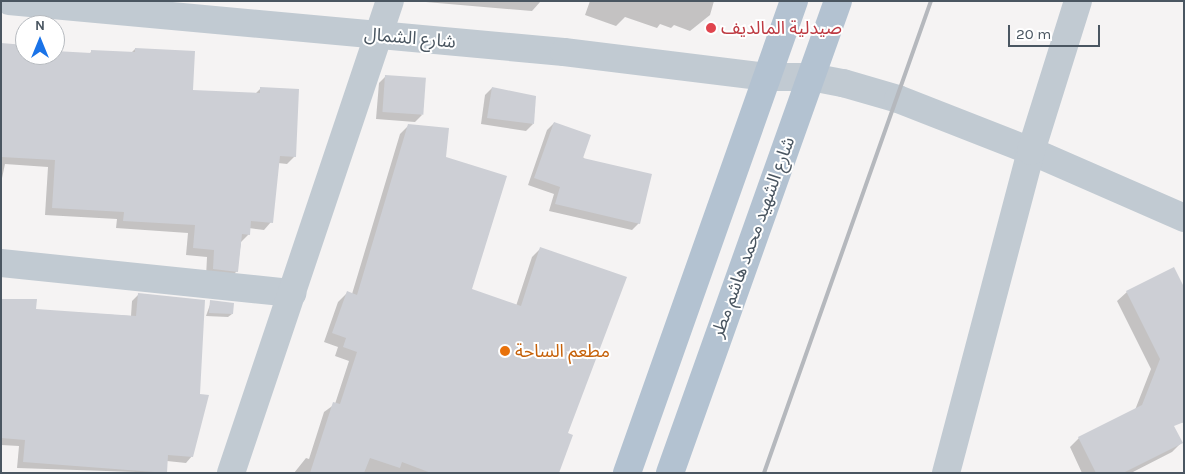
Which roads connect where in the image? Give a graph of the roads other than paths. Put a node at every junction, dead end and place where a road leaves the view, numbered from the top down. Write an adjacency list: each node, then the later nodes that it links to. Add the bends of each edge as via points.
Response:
1 (9, 1): 6 (street, شارع الشمال)
2 (390, 1): 6 (street)
3 (794, 1): 7 (main road)
4 (838, 1): 8 (main road, شارع الشهيد محمد هاشم مطر)
5 (1078, 1): 9 (street)
6 (376, 35): 7 (street, شارع الشمال, via 564,52); 12 (street)
7 (768, 77): 8 (street, شارع الشمال); 14 (main road)
8 (811, 77): 9 (street, شارع الشمال, via 898,99); 15 (main road, شارع الشهيد محمد هاشم مطر)
9 (1031, 151): 10 (street, شارع الشمال); 16 (street)
10 (1184, 218)
11 (1, 263): 12 (street)
12 (292, 293): 13 (street)
13 (231, 473)
14 (626, 473)
15 (670, 473)
16 (946, 473)

